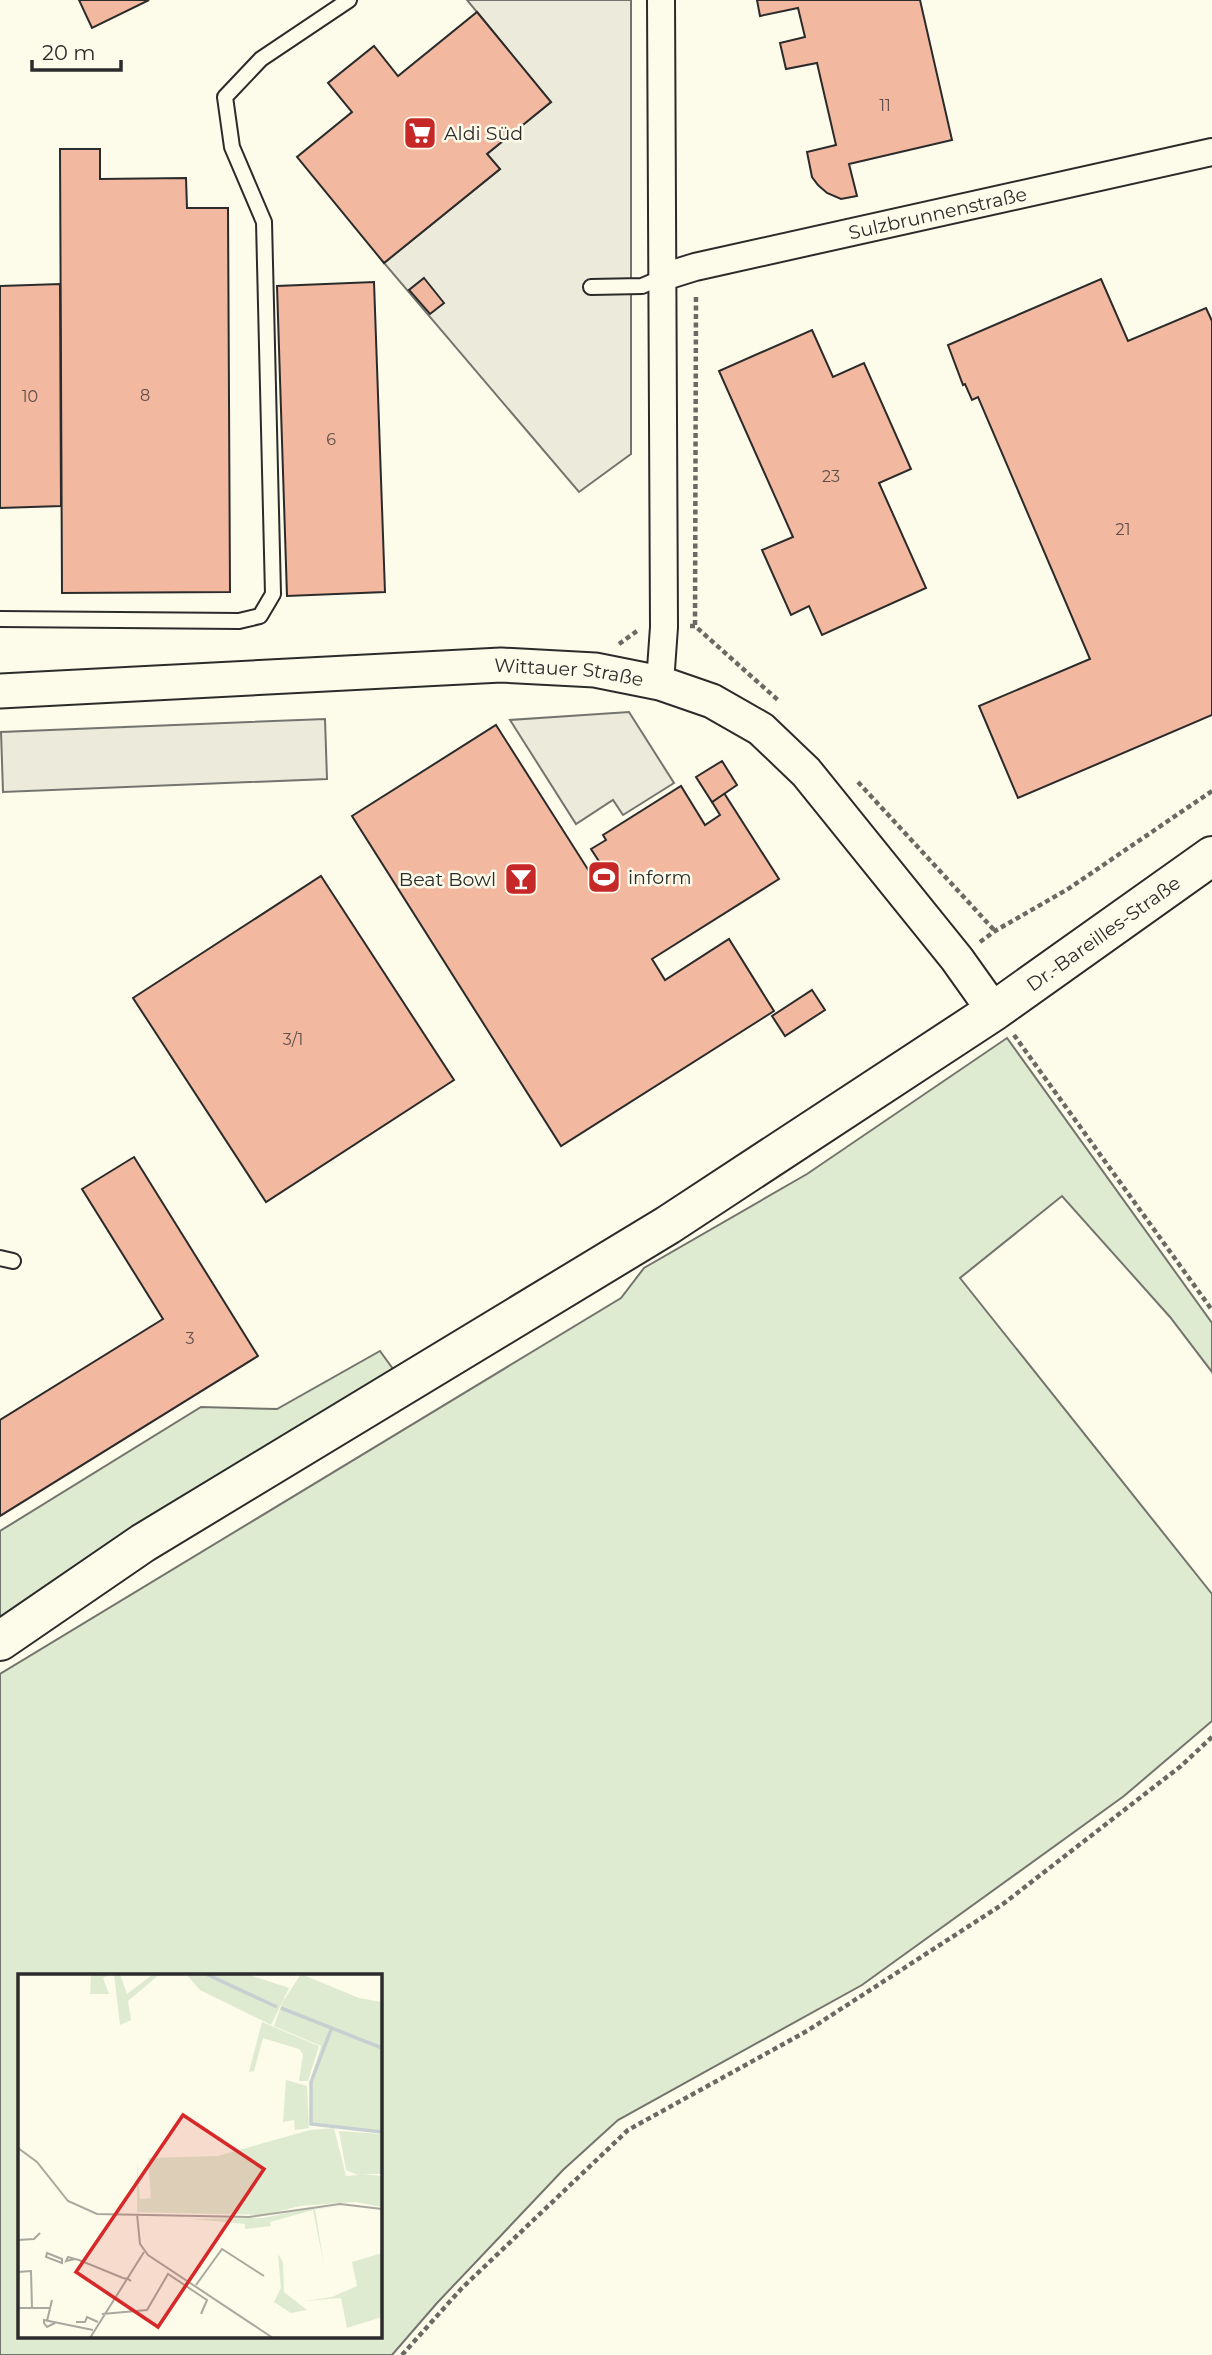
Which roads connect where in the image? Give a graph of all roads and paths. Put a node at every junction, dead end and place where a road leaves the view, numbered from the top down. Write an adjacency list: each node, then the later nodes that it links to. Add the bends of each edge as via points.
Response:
1 (349, 0): 7 (lane, via 261,58 225,97 232,147 264,222 273,594 260,616 239,621)
2 (661, 0): 5 (street)
3 (1212, 152): 4 (street, Sulzbrunnenstraße)
4 (695, 267): 5 (street, Sulzbrunnenstraße); 8 (path)
5 (663, 277): 6 (lane, via 642,286); 9 (street, via 664,627)
6 (591, 287)
7 (0, 619)
8 (695, 626)
9 (660, 683): 10 (street, Wittauer Straße, via 595,670 501,665); 13 (street, Wittauer Straße, via 712,701 761,729 806,772)
10 (0, 691)
11 (1212, 791): 13 (path)
12 (1212, 856): 14 (main road, Dr.-Bareilles-Straße)
13 (957, 959): 14 (street, Wittauer Straße)
14 (994, 1011): 15 (path); 16 (main road, Dr.-Bareilles-Straße, via 656,1232 144,1543)
15 (1212, 1310)
16 (0, 1641)
17 (1212, 1737): 18 (path, via 1003,1904 807,2031 628,2130 461,2288)
18 (402, 2355)

